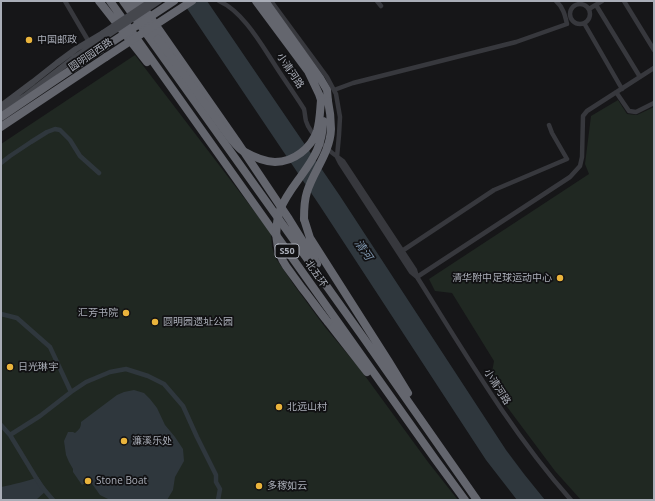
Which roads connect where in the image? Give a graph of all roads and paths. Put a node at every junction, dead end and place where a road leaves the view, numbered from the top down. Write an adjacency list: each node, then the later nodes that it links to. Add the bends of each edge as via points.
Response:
1 (65, 1): 26 (street)
2 (99, 1): 40 (highway)
3 (110, 1): 40 (highway, 北五环 / S50)
4 (123, 1): 44 (highway, 北五环 / S50)
5 (131, 1): 33 (highway, bridge, via 230,138 242,150 259,159 275,162 289,159 310,145 320,122)
6 (139, 1): 44 (highway, via 289,219)
7 (151, 1): 25 (street, 圆明园西路, bridge)
8 (159, 1): 25 (street, 圆明园西路, bridge)
9 (174, 1): 37 (highway, 圆明园西路, bridge)
10 (192, 1): 39 (highway, 圆明园西路, bridge)
11 (219, 1): 41 (street, 小清河路, via 233,10 252,31 304,108 306,122 312,135)
12 (256, 1): 33 (highway, via 308,71)
13 (265, 1): 45 (highway, bridge, via 327,90 331,129 324,157 307,192 304,205 304,219 310,238)
14 (271, 1): 31 (street)
15 (377, 1): 20 (street)
16 (602, 1): 19 (street)
17 (624, 1): 27 (street)
18 (558, 2): 24 (street)
19 (596, 5): 21 (street); 29 (street)
20 (381, 6)
21 (589, 9): 22 (street, via 582,4 576,5 571,10); 23 (street, via 589,18)
22 (573, 20): 23 (street); 24 (street)
23 (584, 23): 30 (street)
24 (567, 24): 31 (street, via 516,42)
25 (104, 35): 26 (street, 圆明园西路)
26 (90, 44): 35 (street, 圆明园西路, via 56,63); 36 (street, 圆明园西路)
27 (654, 50)
28 (654, 68): 29 (street)
29 (640, 77): 30 (street)
30 (622, 89): 32 (street)
31 (334, 90): 41 (street, via 340,117)
32 (616, 92): 34 (street, via 629,111 636,112); 43 (street, via 583,116 582,157 580,166 570,177)
33 (321, 100): 46 (highway, bridge, via 324,122 322,138 318,151 280,210 277,224 278,248 285,264 328,322)
34 (654, 103)
35 (1, 106)
36 (1, 112)
37 (1, 117)
38 (549, 125): 42 (street, via 567,159 494,190)
39 (1, 127)
40 (217, 152): 46 (highway, 北五环 / S50)
41 (337, 157): 42 (street, 小清河路, via 343,161); 43 (street, 小清河路, via 411,272)
42 (402, 251): 43 (street, 小清河路)
43 (417, 277): 49 (street, 小清河路, via 527,447)
44 (363, 337): 45 (highway, 北五环 / S50)
45 (444, 452): 48 (highway, 北五环 / S50)
46 (435, 459): 47 (highway, 北五环 / S50)
47 (465, 500)
48 (477, 500)
49 (571, 500)

